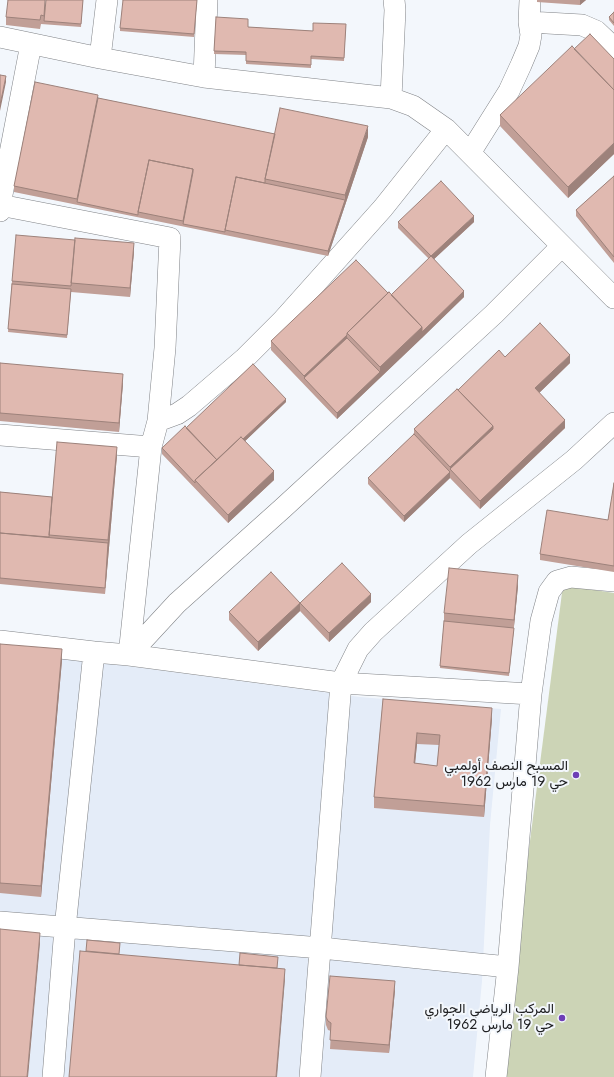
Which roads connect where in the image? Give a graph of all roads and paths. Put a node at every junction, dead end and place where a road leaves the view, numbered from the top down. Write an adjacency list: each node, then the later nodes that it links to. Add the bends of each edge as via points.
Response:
1 (107, 0): 9 (street)
2 (207, 0): 10 (street)
3 (394, 0): 11 (street)
4 (530, 0): 5 (street)
5 (529, 22): 8 (street, via 582,25 596,32); 13 (street, via 529,46 521,65 509,91)
6 (0, 37): 7 (street)
7 (31, 44): 9 (street); 14 (street)
8 (614, 48)
9 (100, 58): 10 (street)
10 (204, 77): 11 (street)
11 (391, 98): 12 (street, via 413,106)
12 (446, 129): 13 (street); 18 (street, via 383,208 282,322 189,406)
13 (470, 153): 16 (street)
14 (0, 205): 15 (street); 18 (street, via 170,238 165,348)
15 (0, 211)
16 (562, 246): 17 (street); 25 (street, via 488,319 177,604)
17 (614, 298)
18 (158, 421): 21 (street)
19 (614, 423): 26 (street, via 574,460 469,544 373,632 358,649)
20 (0, 435): 21 (street)
21 (151, 447): 25 (street)
22 (614, 581): 27 (street, via 571,577 553,586 546,600 541,621)
23 (0, 640): 24 (street)
24 (94, 652): 25 (street); 29 (street)
25 (129, 655): 26 (street)
26 (341, 683): 27 (street); 30 (street)
27 (531, 694): 31 (street)
28 (0, 922): 29 (street)
29 (65, 928): 30 (street); 32 (street)
30 (320, 948): 31 (street); 33 (street)
31 (508, 966): 34 (street)
32 (53, 1077)
33 (310, 1077)
34 (496, 1077)

